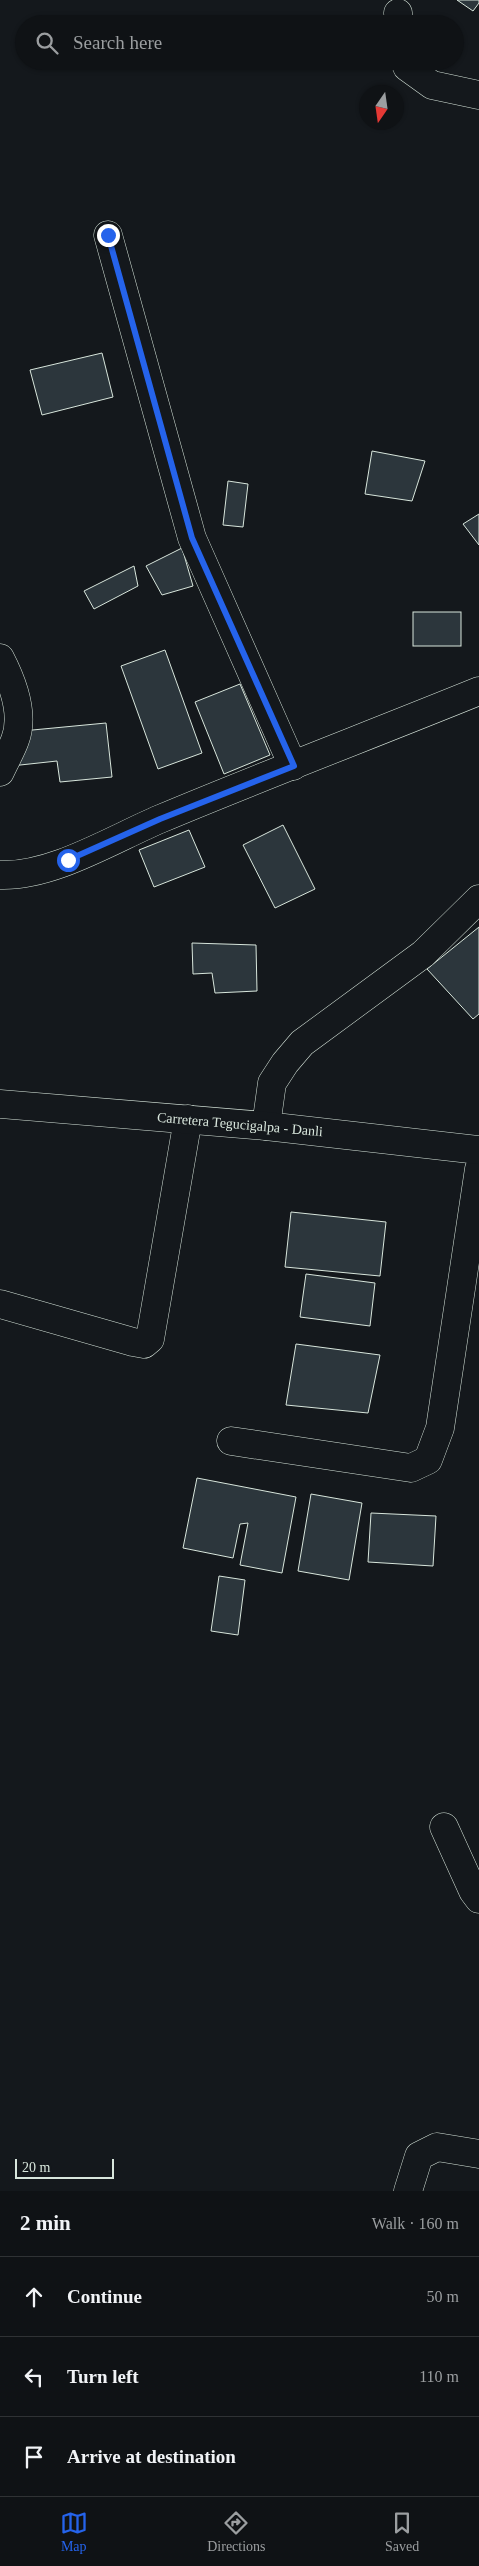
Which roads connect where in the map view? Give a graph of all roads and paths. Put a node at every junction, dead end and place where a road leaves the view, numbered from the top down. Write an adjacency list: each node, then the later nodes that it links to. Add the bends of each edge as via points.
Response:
1 (410, 70): 2 (main road, via 432,85)
2 (479, 95)
3 (108, 235): 6 (main road, via 192,538)
4 (0, 658): 7 (main road, via 18,707 18,724 16,740)
5 (479, 692): 6 (main road)
6 (294, 766): 8 (main road, via 160,819 68,860 38,870)
7 (0, 772)
8 (0, 875)
9 (479, 898): 12 (main road, via 423,954 302,1042 272,1084)
10 (0, 1104): 11 (main road, Carretera Tegucigalpa - Danli)
11 (188, 1119): 12 (main road, Carretera Tegucigalpa - Danli); 15 (main road, via 150,1339 144,1344 134,1342)
12 (266, 1126): 13 (main road, Carretera Tegucigalpa - Danli)
13 (479, 1150)
14 (479, 1169): 16 (main road, via 440,1428 428,1460 411,1468)
15 (0, 1304)
16 (231, 1441)
17 (444, 1827): 18 (main road)
18 (479, 1899)
19 (479, 2154): 20 (main road, via 437,2148 420,2156)
20 (408, 2191)

